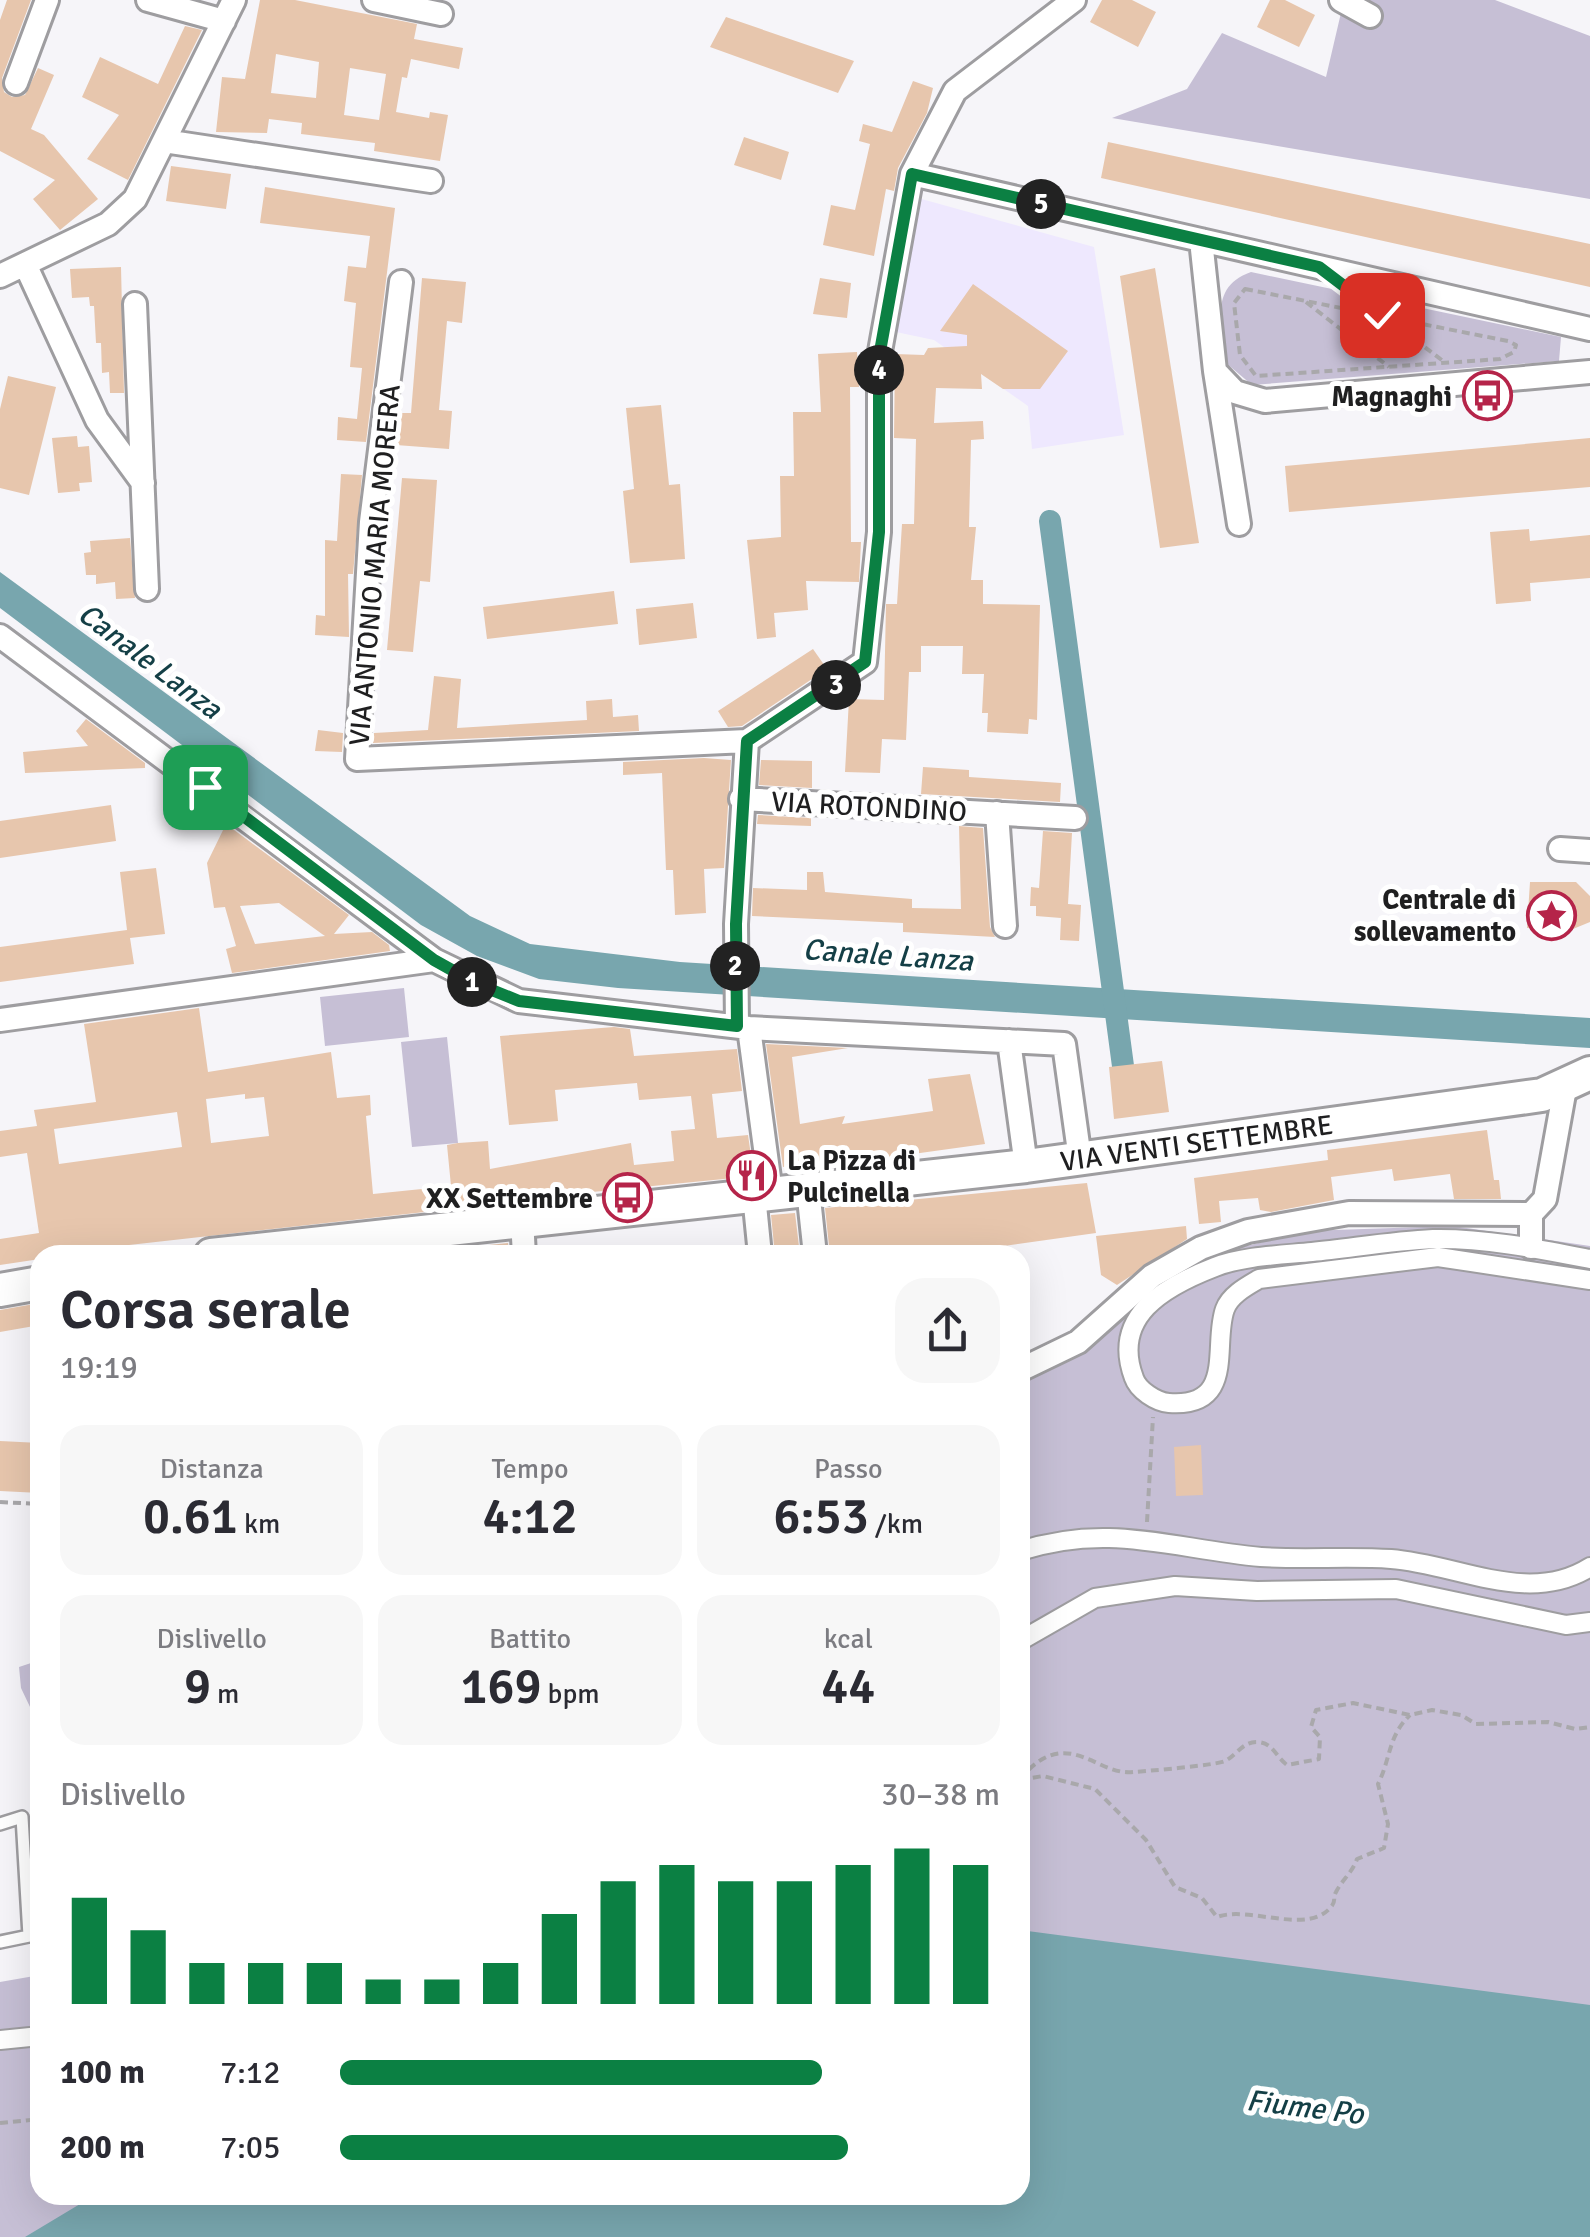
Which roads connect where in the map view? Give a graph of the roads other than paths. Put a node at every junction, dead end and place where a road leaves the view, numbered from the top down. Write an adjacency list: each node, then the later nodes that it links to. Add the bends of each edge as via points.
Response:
1 (47, 0): 9 (street)
2 (148, 0): 6 (street)
3 (374, 0): 7 (street)
4 (1074, 0): 11 (street, via 955,91)
5 (1341, 0): 8 (street)
6 (229, 10): 10 (street)
7 (441, 14)
8 (1370, 16)
9 (16, 83)
10 (164, 141): 12 (street); 14 (street, via 136,199 108,224)
11 (912, 174): 13 (street); 25 (street, via 879,357 879,532 865,662)
12 (430, 180)
13 (1202, 240): 18 (street); 19 (street)
14 (25, 264): 15 (street); 21 (street, via 96,420)
15 (0, 276)
16 (400, 282): 25 (street, VIA ANTONIO MARIA MORERA, via 372,522 357,759)
17 (135, 304): 21 (street)
18 (1590, 329)
19 (1215, 371): 20 (street, via 1235,392 1265,401); 22 (street)
20 (1590, 372)
21 (142, 483): 23 (street)
22 (1239, 524)
23 (147, 590)
24 (0, 636): 32 (street)
25 (747, 741): 26 (street, VIA ROTONDINO)
26 (742, 799): 27 (street, VIA ROTONDINO); 34 (street, VIA ROTONDINO)
27 (997, 813): 28 (street, VIA ROTONDINO); 31 (street, VIA ROTONDINO)
28 (1075, 818)
29 (1560, 850): 30 (street)
30 (1590, 850)
31 (1005, 926)
32 (434, 960): 33 (street); 34 (street, via 519,1001)
33 (0, 1020)
34 (740, 1020): 35 (street); 40 (street, VIA ROTONDINO)
35 (1008, 1041): 37 (street, via 1064,1044); 38 (street)
36 (1582, 1080): 37 (main road, VIA VENTI SETTEMBRE, via 1451,1110); 41 (street, via 1545,1199)
37 (1080, 1159): 38 (main road, VIA VENTI SETTEMBRE)
38 (1026, 1166): 39 (main road, VIA VENTI SETTEMBRE)
39 (808, 1189): 40 (main road, VIA VENTI SETTEMBRE); 46 (street)
40 (762, 1194): 42 (main road, VIA VENTI SETTEMBRE); 45 (street, VIA ROTONDINO)
41 (1531, 1214): 47 (street); 52 (street, via 1349,1213 1248,1232 1200,1248 1152,1276 1078,1342)
42 (522, 1220): 43 (main road, VIA VENTI SETTEMBRE); 44 (street)
43 (300, 1245)
44 (523, 1245)
45 (760, 1245)
46 (814, 1245)
47 (1531, 1247): 48 (street); 49 (street, via 1434,1239 1217,1266 1159,1295 1132,1324 1125,1354 1137,1387 1164,1403 1193,1402 1212,1387 1223,1354 1225,1308 1259,1279 1438,1257)
48 (1590, 1259)
49 (1590, 1280)
50 (30, 1285): 51 (main road)
51 (0, 1290)
52 (1030, 1365)
53 (1030, 1548): 54 (street, via 1077,1536 1146,1538 1260,1556 1391,1559 1539,1586)
54 (1590, 1567)
55 (1590, 1622): 56 (street, via 1566,1625 1396,1589 1175,1586 1095,1598)
56 (1030, 1635)
57 (0, 1824): 58 (lane, via 22,1816 29,1936)
58 (0, 1942)
59 (30, 2037): 60 (street)
60 (0, 2040)

